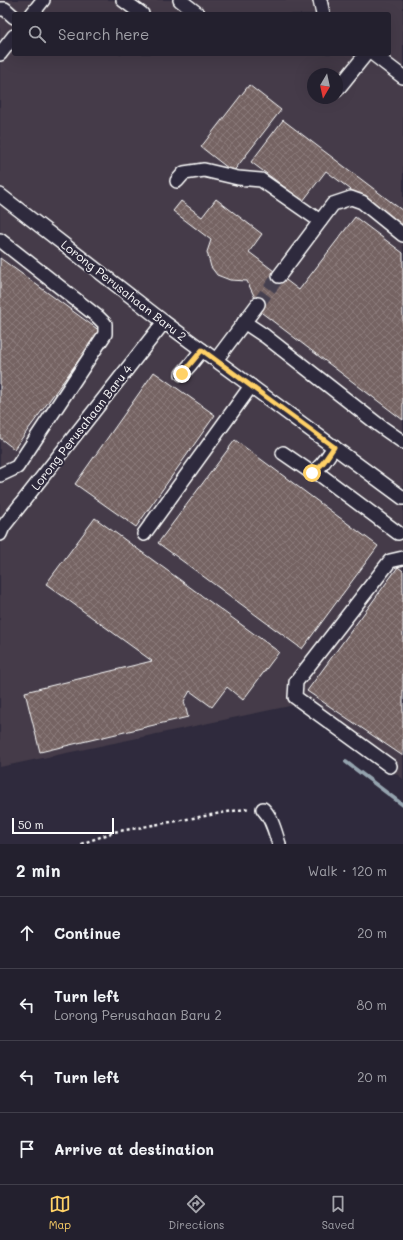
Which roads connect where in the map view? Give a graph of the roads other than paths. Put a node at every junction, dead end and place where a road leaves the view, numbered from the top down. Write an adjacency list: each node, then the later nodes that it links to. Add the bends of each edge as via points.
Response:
1 (43, 0): 6 (street)
2 (123, 0): 7 (street)
3 (180, 0): 8 (street)
4 (320, 0): 9 (street)
5 (0, 9): 10 (street, via 5,9)
6 (34, 12)
7 (139, 12)
8 (195, 12)
9 (323, 12)
10 (12, 15)
11 (12, 39): 12 (street)
12 (0, 54)
13 (364, 56): 16 (street)
14 (376, 56): 15 (street)
15 (403, 77)
16 (343, 83)
17 (177, 181): 19 (street, via 184,173 204,170 238,178 261,180)
18 (0, 195): 24 (street, Lorong Perusahaan Baru 2)
19 (320, 221): 20 (street, via 333,204 351,198 362,202); 22 (street)
20 (403, 235)
21 (0, 240): 34 (street, via 98,317 105,324 105,334 17,467)
22 (279, 276)
23 (258, 304): 25 (street)
24 (164, 322): 26 (street, Lorong Perusahaan Baru 2); 36 (street, Lorong Perusahaan Baru 4)
25 (244, 322): 27 (street); 30 (street)
26 (202, 350): 27 (street, Lorong Perusahaan Baru 2); 28 (street)
27 (216, 360): 29 (street, Lorong Perusahaan Baru 2)
28 (182, 374)
29 (252, 386): 31 (street, Lorong Perusahaan Baru 2); 38 (street)
30 (403, 442)
31 (334, 447): 33 (street); 35 (street, Lorong Perusahaan Baru 2)
32 (283, 453): 33 (street, via 312,473)
33 (315, 471): 37 (street)
34 (0, 475)
35 (403, 498)
36 (1, 528)
37 (398, 533)
38 (144, 534)
39 (403, 558): 40 (street, via 390,561 296,682 295,697)
40 (390, 766)
41 (263, 809): 42 (street)
42 (279, 844)

